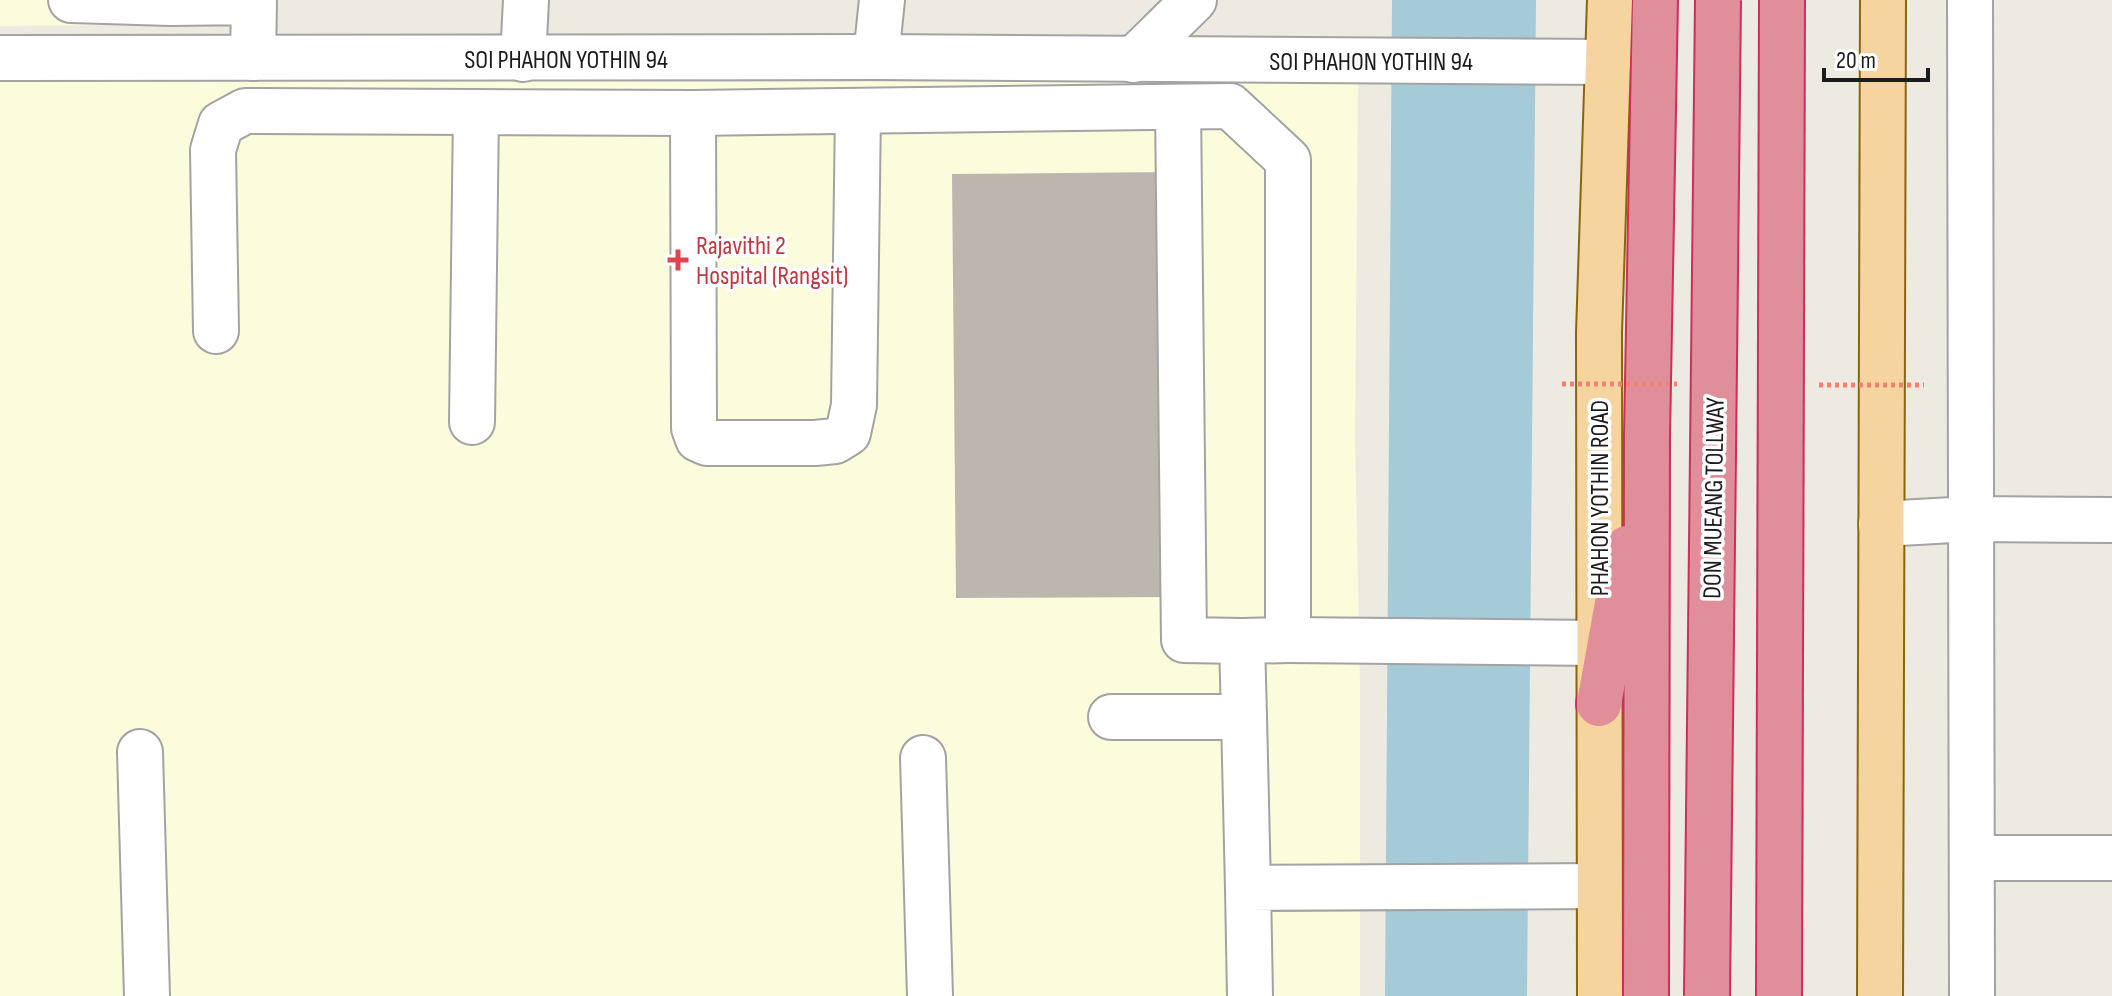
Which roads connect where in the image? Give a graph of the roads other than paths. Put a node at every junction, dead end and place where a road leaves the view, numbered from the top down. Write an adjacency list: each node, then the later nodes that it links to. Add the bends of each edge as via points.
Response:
1 (71, 0): 10 (street)
2 (526, 0): 15 (street)
3 (882, 0): 12 (street)
4 (1610, 0): 17 (main road, PHAHON YOTHIN ROAD)
5 (1655, 0): 24 (highway, PHAHON YOTHIN ROAD)
6 (1718, 0): 45 (highway, DON MUEANG TOLLWAY, bridge)
7 (1785, 0): 46 (highway, bridge)
8 (1883, 0): 27 (main road)
9 (1970, 0): 25 (street)
10 (172, 2): 14 (street, via 254,2)
11 (1190, 2): 16 (street)
12 (876, 57): 15 (street, SOI PHAHON YOTHIN 94); 16 (street, SOI PHAHON YOTHIN 94)
13 (0, 58): 14 (street, SOI PHAHON YOTHIN 94)
14 (253, 58): 15 (street, SOI PHAHON YOTHIN 94)
15 (523, 59)
16 (1133, 60): 17 (street, SOI PHAHON YOTHIN 94)
17 (1608, 62): 30 (main road, PHAHON YOTHIN ROAD)
18 (1178, 107): 19 (street); 28 (street, via 1230,106 1288,160); 29 (street, via 1184,640)
19 (858, 111): 21 (street); 21 (street, via 854,405 848,433 815,443 698,439)
20 (476, 112): 21 (street); 22 (street, via 245,111 221,124 213,150); 23 (street)
21 (693, 113)
22 (216, 331)
23 (472, 422)
24 (1647, 436): 31 (highway); 44 (highway, PHAHON YOTHIN ROAD)
25 (1971, 519): 26 (street); 27 (street); 36 (street)
26 (2112, 520)
27 (1881, 524): 47 (main road)
28 (1288, 640): 29 (street); 30 (street)
29 (1242, 641): 33 (street)
30 (1585, 643): 31 (main road, PHAHON YOTHIN ROAD)
31 (1599, 704): 38 (main road, PHAHON YOTHIN ROAD)
32 (1111, 717): 33 (street)
33 (1244, 717): 39 (street)
34 (140, 752): 40 (street)
35 (923, 758): 41 (street)
36 (1972, 858): 37 (street); 48 (street)
37 (2112, 858)
38 (1583, 887): 39 (street); 43 (main road, PHAHON YOTHIN ROAD)
39 (1248, 888): 42 (street)
40 (147, 996)
41 (930, 996)
42 (1250, 996)
43 (1600, 996)
44 (1646, 996)
45 (1707, 996)
46 (1781, 996)
47 (1880, 996)
48 (1972, 996)

